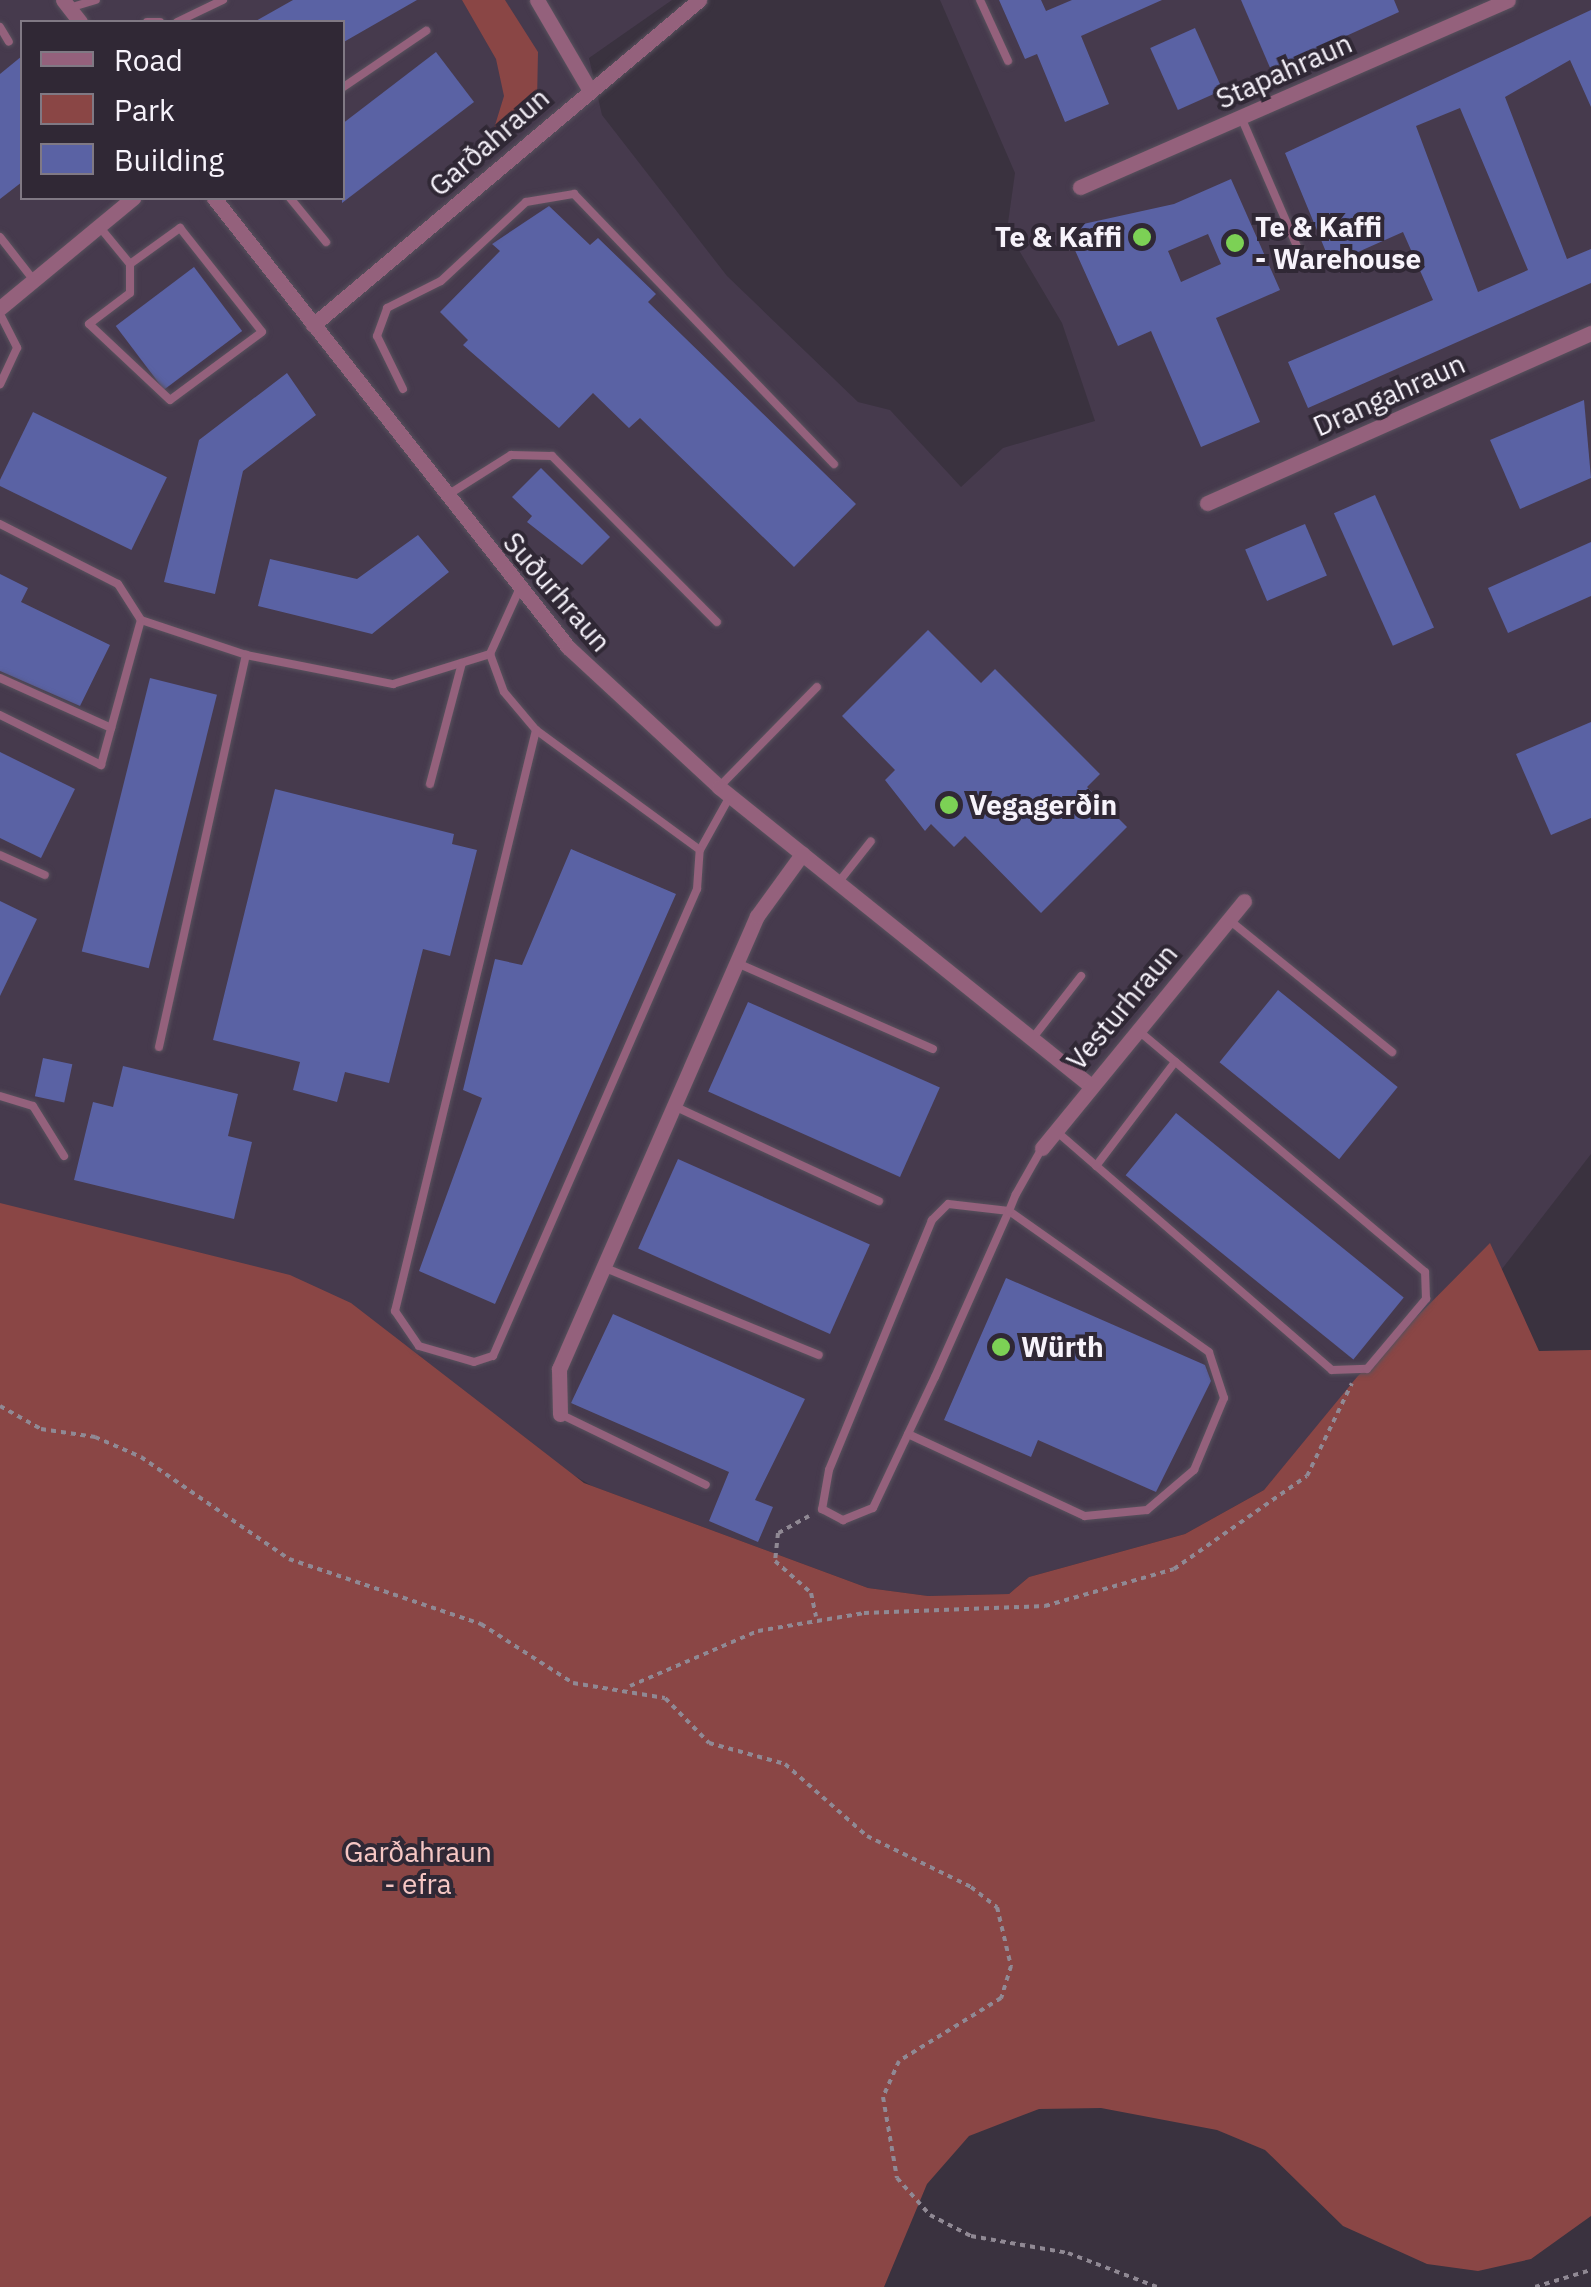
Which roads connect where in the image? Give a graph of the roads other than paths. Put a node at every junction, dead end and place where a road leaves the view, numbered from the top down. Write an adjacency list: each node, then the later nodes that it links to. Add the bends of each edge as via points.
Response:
1 (96, 0): 7 (lane)
2 (223, 0): 8 (lane)
3 (537, 0): 14 (street)
4 (699, 0): 14 (street, Garðahraun)
5 (980, 0): 12 (lane)
6 (1508, 0): 15 (street, Stapahraun)
7 (66, 4)
8 (181, 20)
9 (0, 27): 11 (lane)
10 (426, 31): 13 (lane)
11 (9, 42)
12 (1008, 61)
13 (345, 86)
14 (589, 89): 27 (street, Garðahraun)
15 (1241, 117): 16 (street, Stapahraun); 23 (lane)
16 (1080, 187)
17 (130, 200): 20 (street)
18 (216, 200): 27 (street, Suðurhraun)
19 (292, 200): 22 (lane)
20 (98, 225): 24 (lane); 25 (street)
21 (0, 238): 25 (lane)
22 (326, 242)
23 (1302, 258)
24 (130, 264): 24 (lane, via 180,228 262,332 170,400 89,324 130,293)
25 (32, 278): 26 (street)
26 (0, 311): 29 (lane, via 17,348)
27 (313, 325): 32 (street, Suðurhraun)
28 (1591, 334): 33 (street, Drangahraun)
29 (0, 384)
30 (403, 389): 31 (lane, via 377,336 387,308 441,280 514,209 574,194)
31 (834, 464)
32 (446, 496): 35 (street, Suðurhraun); 37 (lane, via 511,455 552,456)
33 (1207, 503)
34 (0, 524): 36 (lane, via 118,584)
35 (519, 590): 38 (lane); 47 (street, Suðurhraun)
36 (141, 620): 39 (lane); 44 (lane)
37 (717, 622)
38 (490, 654): 40 (lane); 45 (lane, via 504,692)
39 (246, 656): 40 (lane, via 373,683); 60 (lane)
40 (462, 663): 46 (lane)
41 (0, 678): 44 (lane)
42 (816, 686): 47 (lane)
43 (0, 715): 44 (lane, via 101,764)
44 (111, 728)
45 (536, 730): 49 (lane); 49 (lane, via 395,1311 419,1346 474,1362 493,1356 698,889)
46 (430, 784)
47 (724, 791): 49 (lane); 50 (street, Suðurhraun)
48 (871, 842): 53 (lane)
49 (700, 850)
50 (802, 854): 53 (street, Suðurhraun); 56 (street)
51 (0, 855): 52 (lane)
52 (45, 875)
53 (838, 883): 59 (street, Suðurhraun)
54 (1244, 901): 55 (street, Vesturhraun)
55 (1229, 920): 58 (street, Vesturhraun); 62 (lane)
56 (736, 962): 61 (lane); 66 (street)
57 (1081, 976): 59 (lane)
58 (1135, 1028): 63 (lane); 64 (street, Vesturhraun)
59 (1032, 1040): 64 (street, Suðurhraun)
60 (159, 1047)
61 (934, 1049)
62 (1392, 1052)
63 (1176, 1062): 70 (lane); 70 (lane, via 1429,1279 1426,1298 1355,1374 1332,1370)
64 (1088, 1084): 67 (street, Vesturhraun)
65 (0, 1096): 69 (lane, via 33,1106)
66 (674, 1106): 71 (lane); 73 (street)
67 (1055, 1130): 68 (street, Vesturhraun); 70 (lane)
68 (1042, 1148): 72 (lane)
69 (64, 1156)
70 (1096, 1166)
71 (879, 1200)
72 (1008, 1210): 76 (lane); 76 (lane, via 948,1204 932,1220 822,1508 843,1520 864,1517); 76 (lane, via 1210,1352 1224,1398 1194,1470 1147,1510 1086,1516)
73 (603, 1267): 74 (lane); 75 (street, via 559,1368)
74 (819, 1355)
75 (560, 1414): 77 (lane, via 583,1433)
76 (908, 1434)
77 (706, 1485)

